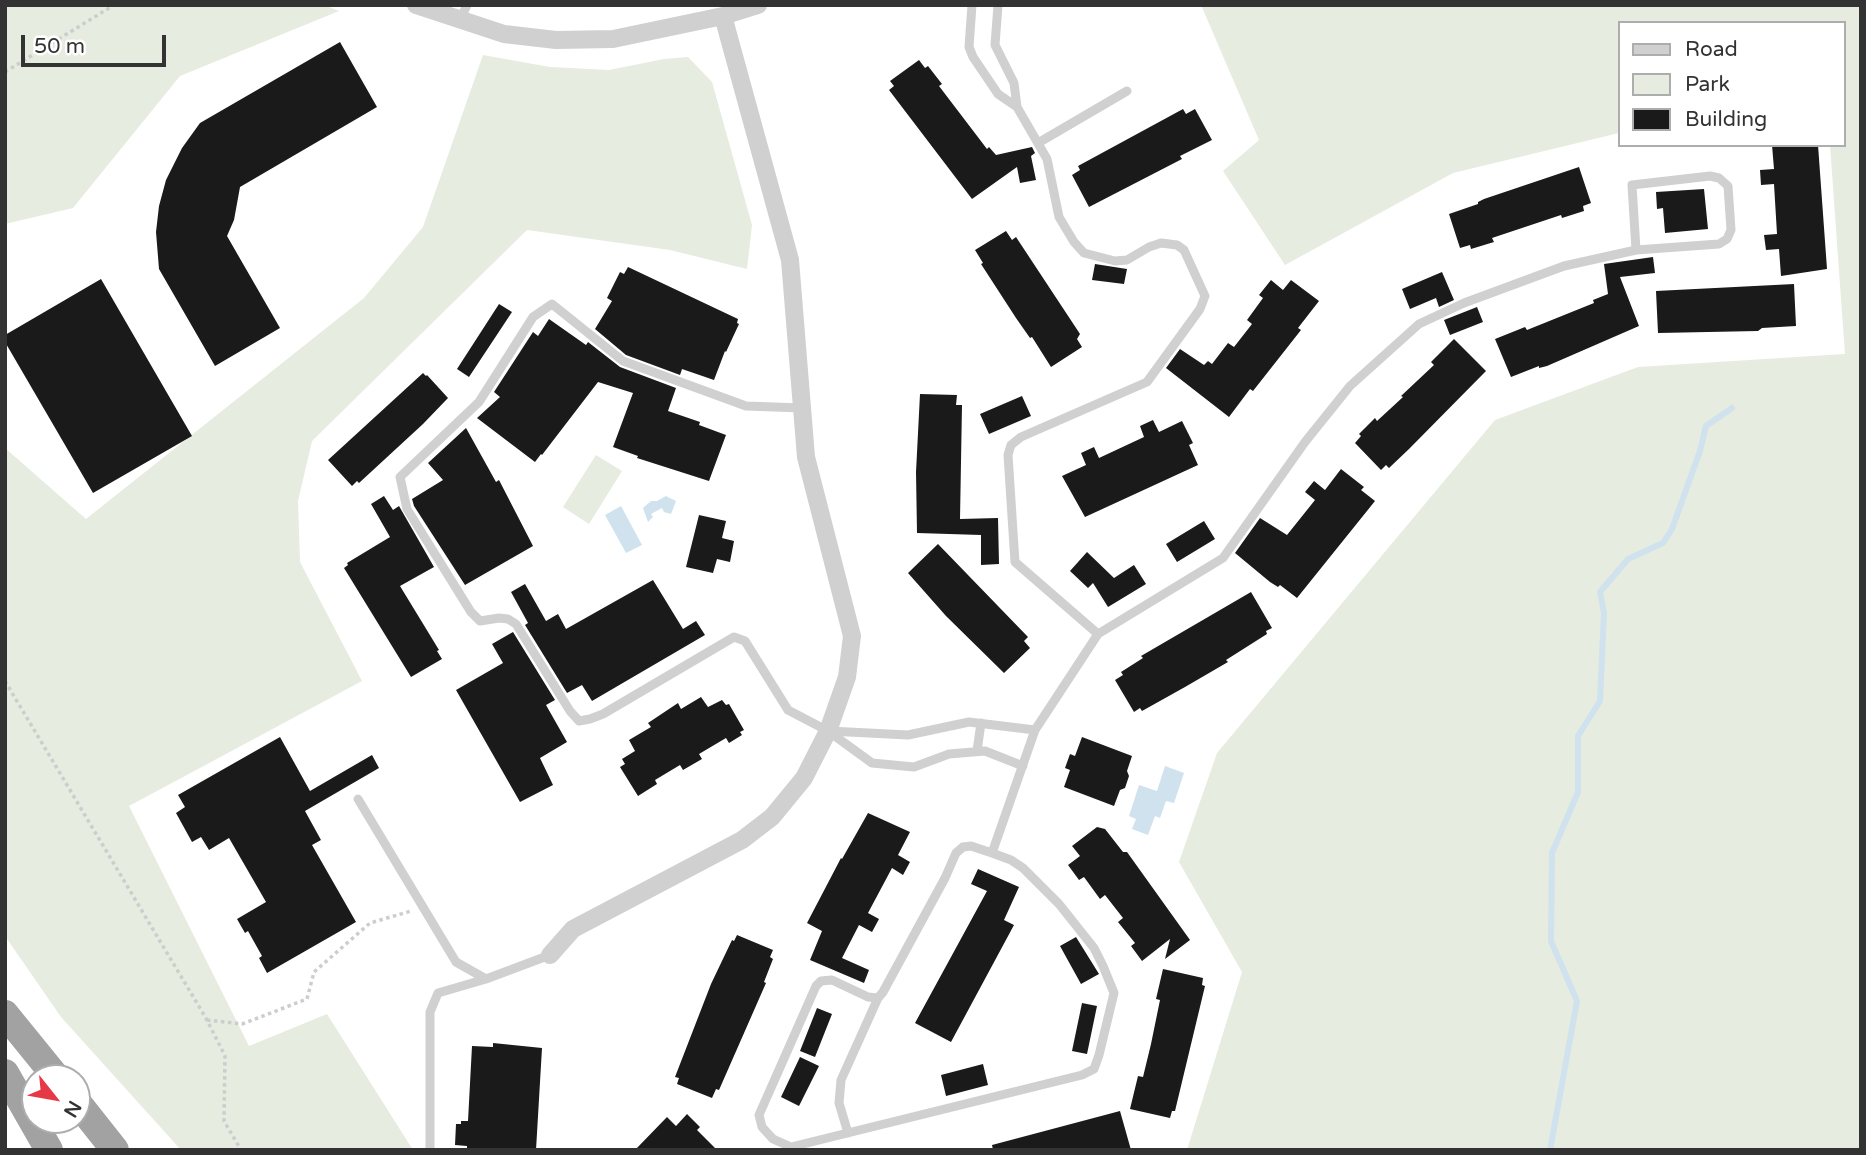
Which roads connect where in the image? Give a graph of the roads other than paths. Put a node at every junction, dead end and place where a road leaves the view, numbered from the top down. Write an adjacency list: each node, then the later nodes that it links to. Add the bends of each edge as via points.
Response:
1 (416, 5): 6 (street)
2 (758, 5): 5 (street)
3 (972, 5): 8 (lane, via 973,57 999,94)
4 (998, 5): 8 (lane, via 995,45 1014,83)
5 (722, 11): 6 (street, via 613,39 556,40 504,34); 11 (street, via 790,260)
6 (463, 13)
7 (1127, 91): 9 (lane)
8 (1017, 107): 9 (lane)
9 (1038, 143): 12 (lane, via 1047,159 1059,217 1084,254 1127,260 1161,243 1177,245 1184,250 1205,296 1147,382 1021,437 1008,455 1016,562)
10 (1636, 250): 10 (lane, via 1632,185 1710,176 1728,186 1731,230 1727,239 1719,244); 12 (lane, via 1564,265 1419,324 1350,386 1223,558)
11 (803, 408): 15 (street, via 806,457 852,636 847,677); 15 (lane, via 746,406 623,361 552,304 533,317 479,402 400,478 407,509 471,612 480,621 499,618 516,624 579,721 603,714 734,637 745,641 788,710)
12 (1098, 634): 14 (lane)
13 (981, 723): 14 (lane); 15 (lane, via 908,735); 16 (lane)
14 (1035, 730): 17 (lane)
15 (828, 731): 16 (lane, via 872,763 914,767 949,754); 20 (street, via 804,778 772,817 742,840 573,929)
16 (977, 751): 17 (lane)
17 (1023, 766): 19 (lane)
18 (358, 799): 21 (lane, via 456,962)
19 (992, 853): 22 (lane, via 971,846 956,853); 27 (lane, via 1023,868 1041,886 1094,948 1103,966 1114,993 1094,1069)
20 (550, 956): 21 (lane)
21 (486, 979): 30 (lane, via 438,993 430,1012)
22 (878, 998): 27 (lane, via 841,1080 839,1103); 27 (lane, via 832,980 821,981 759,1115 762,1127 791,1147)
23 (5, 1014): 24 (highway)
24 (46, 1064)
25 (5, 1073): 28 (highway)
26 (91, 1119): 29 (highway)
27 (848, 1133)
28 (49, 1150)
29 (116, 1150)
30 (430, 1150)

